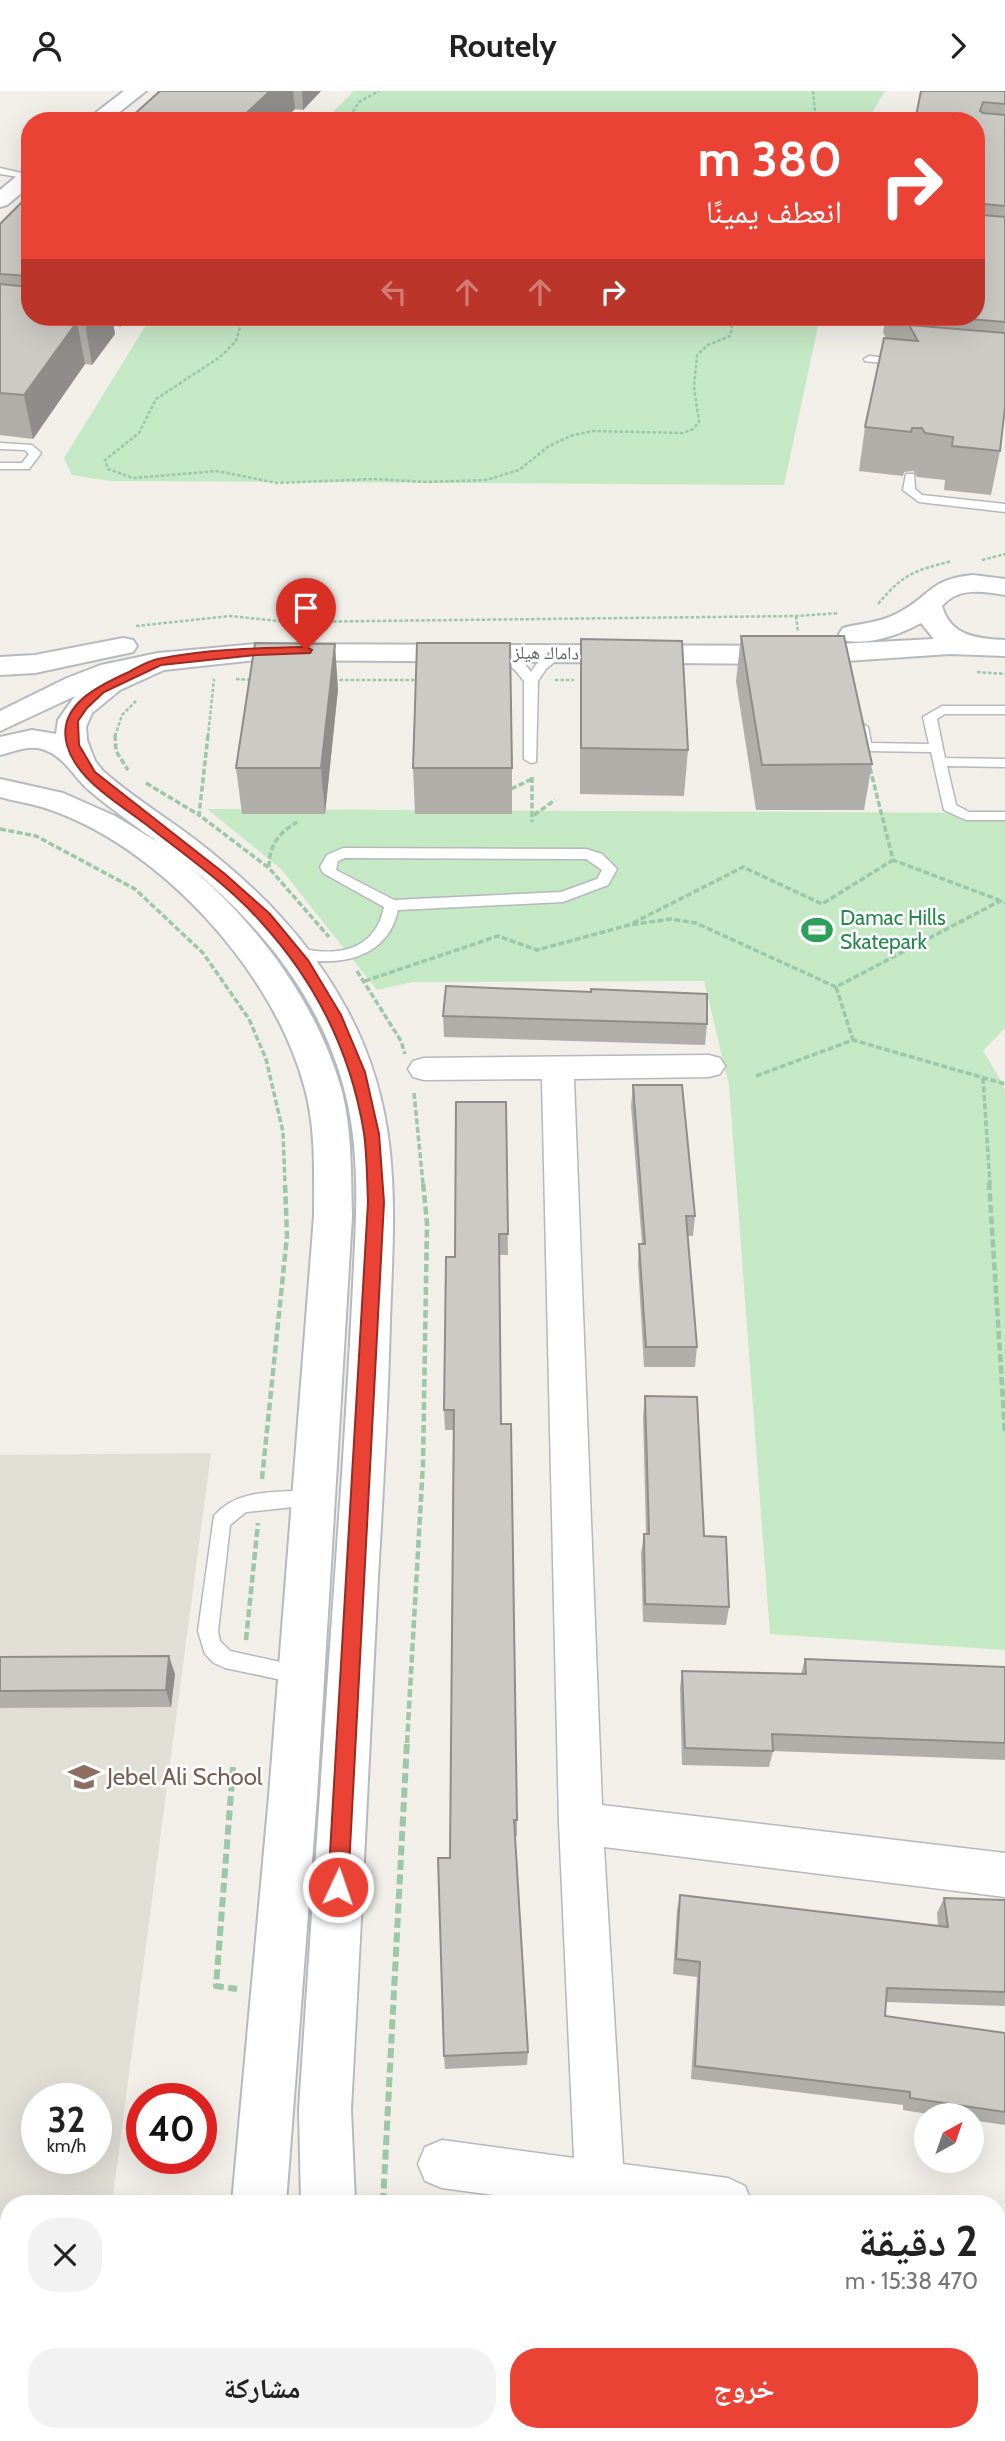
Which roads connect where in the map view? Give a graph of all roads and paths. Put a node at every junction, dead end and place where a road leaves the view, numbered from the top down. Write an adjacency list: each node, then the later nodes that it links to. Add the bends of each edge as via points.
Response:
1 (135, 91): 5 (street)
2 (379, 91): 7 (path, via 357,102)
3 (813, 91): 8 (path)
4 (155, 97): 6 (street)
5 (109, 112)
6 (138, 112)
7 (349, 112)
8 (816, 112)
9 (0, 171): 10 (lane)
10 (21, 175)
11 (21, 182): 12 (street)
12 (0, 201)
13 (240, 326): 14 (path, via 236,341 220,357 156,399 139,433 105,460 108,469 133,478 217,471 277,483 486,481 519,470 549,446 573,435 693,429 699,422 694,387 697,355 730,336)
14 (731, 326)
15 (869, 359): 16 (lane)
16 (910, 362)
17 (2, 449): 18 (lane, via 32,448 35,453 27,467)
18 (0, 466)
19 (911, 476): 20 (lane, via 909,490 919,498)
20 (1005, 507)
21 (1005, 554): 23 (path)
22 (956, 561): 24 (path, via 912,572)
23 (994, 577): 25 (street, داماك هيلز, via 949,587)
24 (876, 605)
25 (928, 606): 27 (street, داماك هيلز, via 895,627 871,632); 29 (street, via 939,631 956,641)
26 (844, 613): 27 (path)
27 (797, 625): 28 (street, داماك هيلز, via 262,627); 28 (path, via 288,622 223,614)
28 (129, 636): 33 (street, via 35,664); 40 (street, داماك هيلز)
29 (991, 647): 31 (street, داماك هيلز, via 950,646 848,659)
30 (500, 652): 31 (street, داماك هيلز); 34 (street, داماك هيلز, via 257,652); 39 (lane)
31 (559, 653): 39 (lane, via 541,666)
32 (158, 662): 34 (street, داماك هيلز); 44 (street, داماك هيلز, via 111,671); 48 (street, via 100,690 83,705 72,721)
33 (0, 666)
34 (215, 674): 35 (path); 57 (path)
35 (255, 680)
36 (324, 680): 38 (path)
37 (586, 680): 39 (path)
38 (421, 681)
39 (531, 681): 49 (lane)
40 (0, 696)
41 (142, 697): 51 (path, via 125,710 114,730 115,751)
42 (1005, 710): 47 (lane, via 934,713 930,717)
43 (858, 711): 46 (lane)
44 (0, 722)
45 (0, 747): 48 (street, via 46,738)
46 (865, 747): 47 (lane); 63 (path)
47 (937, 755): 50 (lane); 59 (lane, via 949,807 966,816)
48 (78, 757): 68 (street, via 117,798)
49 (531, 759): 52 (path)
50 (1005, 763)
51 (134, 775)
52 (532, 779): 55 (path); 58 (path)
53 (144, 782): 57 (path)
54 (2, 787): 79 (street, via 40,796 112,825 198,888 272,979 302,1030 322,1087 333,1150)
55 (511, 789)
56 (555, 800): 58 (path)
57 (199, 815): 64 (path)
58 (533, 815): 61 (path)
59 (1005, 816)
60 (298, 822): 64 (path, via 273,841 268,850)
61 (532, 822)
62 (0, 829): 80 (path, via 36,836 135,889 202,953 249,1019 266,1059 283,1132 287,1235)
63 (892, 860): 65 (path); 67 (path, via 822,904 744,867)
64 (269, 868): 68 (path)
65 (1002, 902): 70 (path)
66 (392, 905): 66 (lane, via 563,897 603,882 610,869 586,854 343,853 332,858 327,867 330,873); 68 (lane, via 385,932 369,945)
67 (629, 925): 69 (path, via 537,950 498,936); 70 (path, via 671,919 696,923)
68 (322, 963): 69 (path); 88 (street, via 372,1134 376,1202 325,2109)
69 (365, 981): 74 (path)
70 (836, 987): 71 (path)
71 (853, 1040): 75 (path); 76 (path)
72 (709, 1066): 73 (street)
73 (558, 1067): 74 (street); 83 (street)
74 (415, 1071): 89 (path, via 426,1224 423,1464)
75 (756, 1076)
76 (983, 1078): 77 (path); 78 (path)
77 (1005, 1084)
78 (1005, 1432)
79 (315, 1498): 80 (lane); 82 (street)
80 (260, 1503): 81 (path); 81 (lane, via 243,1504 220,1521 208,1631 214,1653)
81 (244, 1665): 82 (lane)
82 (301, 1675): 87 (street)
83 (581, 1823): 84 (street); 86 (street)
84 (1005, 1875)
85 (442, 2164): 86 (street)
86 (600, 2185): 90 (street)
87 (260, 2195)
88 (328, 2195)
89 (383, 2195)
90 (671, 2195)

